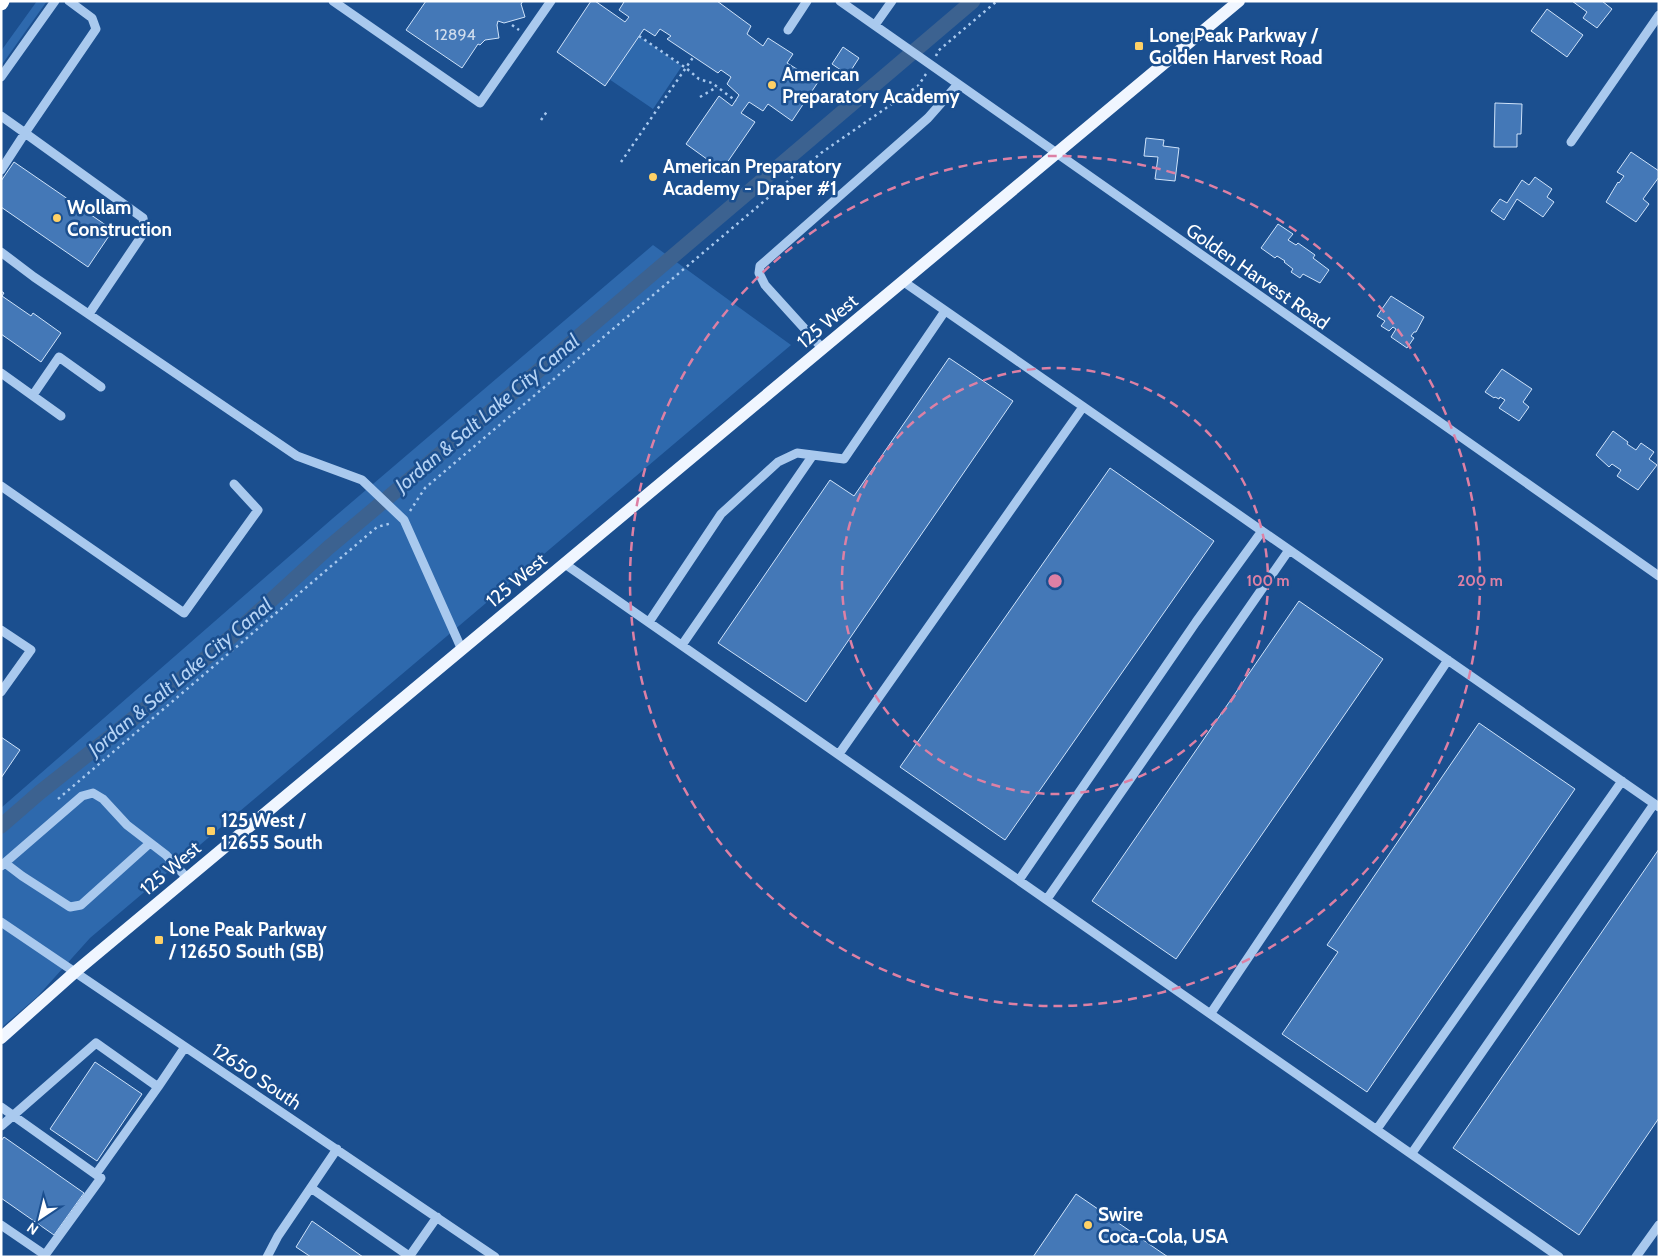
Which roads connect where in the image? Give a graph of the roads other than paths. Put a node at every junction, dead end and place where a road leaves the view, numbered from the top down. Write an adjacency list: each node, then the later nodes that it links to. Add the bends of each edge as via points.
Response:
1 (55, 1): 12 (street)
2 (69, 1): 15 (street, via 92,18 96,29)
3 (551, 1): 8 (street, via 480,102)
4 (807, 1): 11 (street)
5 (840, 1): 10 (street, Golden Harvest Road)
6 (892, 1): 10 (street)
7 (1239, 1): 17 (main road, 125 West)
8 (338, 3)
9 (1659, 15): 16 (street)
10 (875, 25): 13 (street, Golden Harvest Road)
11 (788, 30)
12 (1, 77)
13 (958, 84): 17 (street, Golden Harvest Road); 23 (street, via 928,118 760,266 765,286)
14 (1, 116): 15 (street)
15 (25, 133): 18 (street); 22 (street, via 143,218 145,231)
16 (1571, 142)
17 (1057, 154): 20 (main road, 125 West); 35 (street, Golden Harvest Road)
18 (1, 170)
19 (1, 252): 22 (street)
20 (904, 282): 21 (street); 23 (main road, 125 West)
21 (945, 311): 27 (street); 29 (street, via 844,459)
22 (89, 314): 39 (street, via 297,456 362,480 402,518)
23 (823, 350): 34 (main road, 125 West)
24 (1, 373): 26 (street)
25 (101, 387): 26 (street, via 59,357)
26 (32, 395): 28 (street)
27 (1083, 407): 32 (street); 42 (street)
28 (62, 416)
29 (813, 455): 36 (street, via 797,453 778,462 721,514); 38 (street)
30 (234, 484): 31 (street, via 258,510 184,612)
31 (1, 486)
32 (1262, 531): 33 (street); 48 (street)
33 (1289, 550): 40 (street); 49 (street)
34 (565, 564): 36 (street); 39 (main road, 125 West)
35 (1659, 576)
36 (649, 622): 38 (street)
37 (1, 630): 41 (street, via 31,650)
38 (682, 645): 42 (street)
39 (462, 650): 47 (main road, 125 West)
40 (1448, 660): 43 (street); 52 (street)
41 (1, 692)
42 (839, 754): 48 (street)
43 (1622, 781): 44 (street); 59 (street)
44 (1657, 805): 61 (street)
45 (150, 843): 46 (street, via 81,905 70,908); 46 (street, via 93,793 82,796); 47 (street)
46 (3, 865)
47 (187, 878): 51 (main road, 125 West)
48 (1019, 880): 49 (street)
49 (1047, 899): 52 (street)
50 (1, 922): 51 (street, 12650 South)
51 (75, 972): 53 (main road, 125 West); 54 (street, 12650 South)
52 (1211, 1013): 59 (street)
53 (1, 1038)
54 (185, 1047): 55 (street); 60 (street, 12650 South)
55 (158, 1087): 57 (street, via 96,1043); 62 (street)
56 (1, 1107): 57 (street)
57 (13, 1116): 58 (street); 62 (street)
58 (1, 1126)
59 (1377, 1129): 61 (street)
60 (337, 1149): 63 (street); 64 (street, 12650 South)
61 (1412, 1153): 70 (street)
62 (96, 1174): 65 (street, via 101,1178 45,1255)
63 (310, 1188): 67 (street); 68 (street)
64 (436, 1217): 67 (street); 69 (street, 12650 South)
65 (1, 1225)
66 (1659, 1225): 71 (street)
67 (409, 1256)
68 (267, 1257)
69 (495, 1257)
70 (1559, 1257)
71 (1636, 1257)

